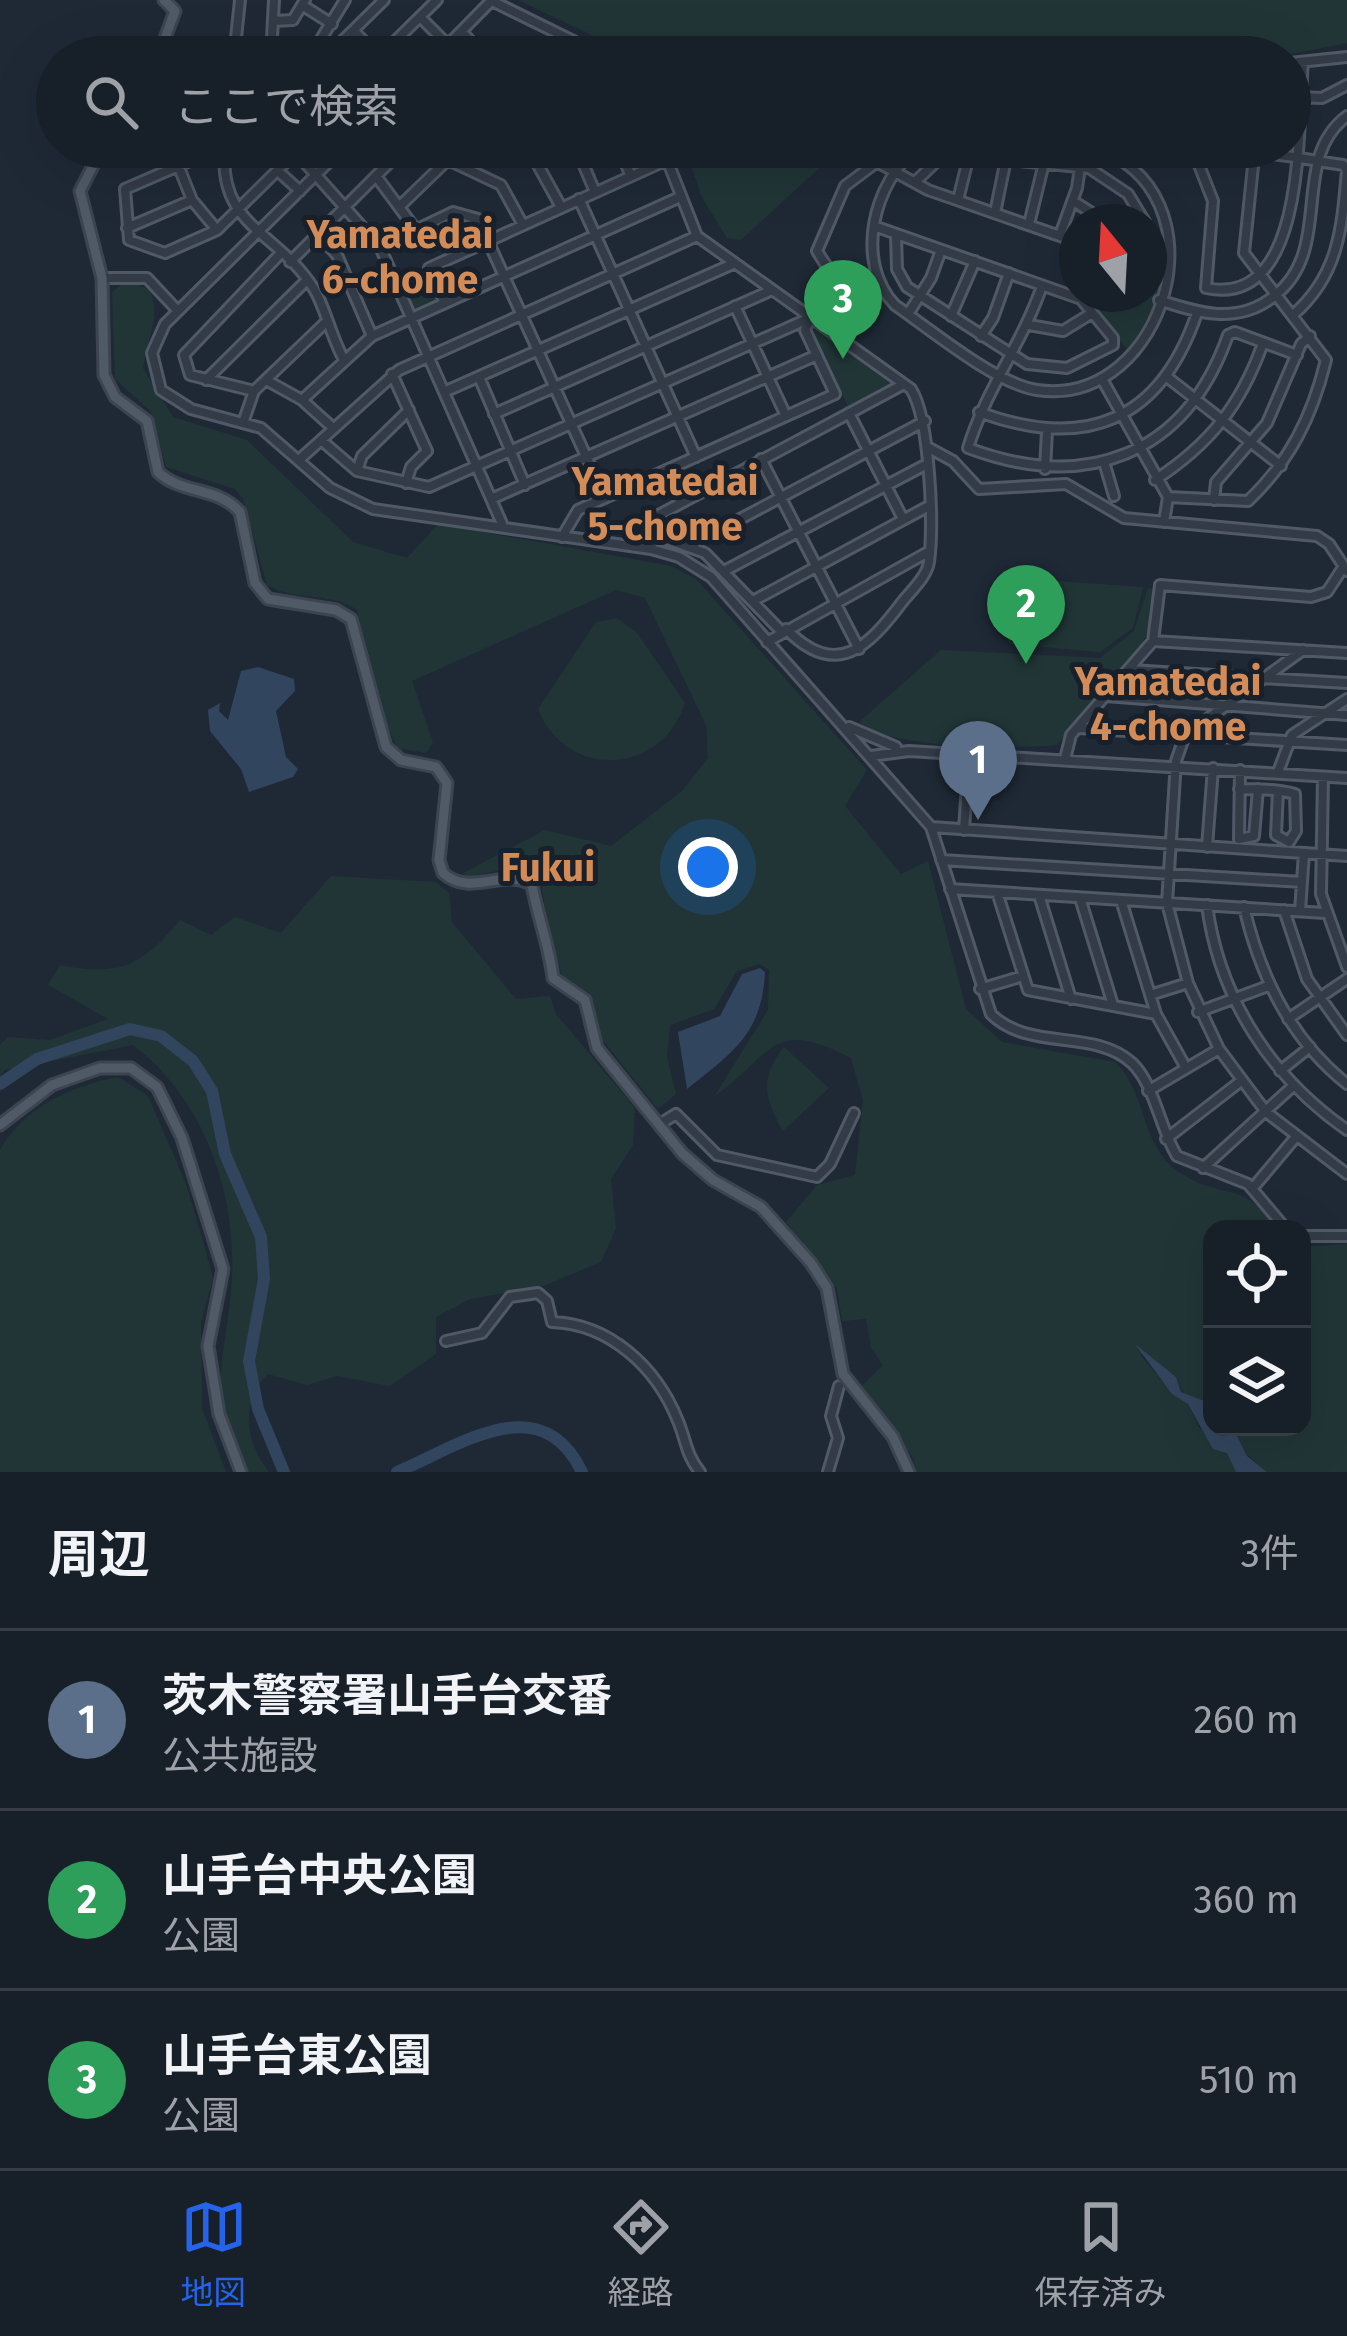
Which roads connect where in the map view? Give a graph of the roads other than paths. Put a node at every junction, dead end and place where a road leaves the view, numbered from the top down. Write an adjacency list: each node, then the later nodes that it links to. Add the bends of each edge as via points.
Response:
1 (164, 0): 14 (main road, via 175,11)
2 (240, 0): 15 (street)
3 (274, 0): 10 (street)
4 (345, 0): 11 (street)
5 (384, 0): 12 (street)
6 (436, 0): 9 (street)
7 (492, 1): 13 (street); 24 (street)
8 (304, 2): 10 (street, via 292,20); 11 (street)
9 (420, 17): 20 (street); 21 (street)
10 (274, 21): 16 (street)
11 (332, 24): 17 (street)
12 (354, 31): 18 (street); 19 (street)
13 (462, 32): 22 (street); 23 (street)
14 (166, 36)
15 (237, 36)
16 (273, 36)
17 (324, 36)
18 (349, 36)
19 (359, 36)
20 (401, 36)
21 (439, 36)
22 (458, 36)
23 (466, 36)
24 (557, 36)
25 (1347, 57): 26 (street)
26 (1311, 61)
27 (1347, 86): 28 (street)
28 (1311, 98)
29 (1347, 116): 31 (street, via 1327,135)
30 (1311, 160): 31 (street)
31 (1318, 161): 112 (street, via 1309,247); 124 (street, via 1347,170 1340,236 1325,281)
32 (92, 168): 107 (main road, via 80,191)
33 (171, 168): 85 (street, via 124,189)
34 (179, 168): 69 (street)
35 (224, 168): 79 (street)
36 (280, 168): 60 (street)
37 (310, 168): 61 (street)
38 (322, 168): 61 (street)
39 (384, 168): 62 (street)
40 (440, 168): 76 (street)
41 (465, 168): 82 (street, via 500,185)
42 (540, 168): 78 (street)
43 (585, 168): 66 (street)
44 (628, 168): 63 (street)
45 (650, 168): 63 (street)
46 (670, 168): 67 (street)
47 (869, 168): 104 (street, via 845,186 817,251 833,279)
48 (892, 168): 59 (street)
49 (930, 168): 64 (street)
50 (966, 168): 70 (street)
51 (1004, 168): 80 (street)
52 (1043, 168): 83 (street)
53 (1080, 168): 71 (street)
54 (1082, 168): 74 (street, via 1118,185)
55 (1126, 168): 75 (street, via 1144,178)
56 (1200, 168): 106 (street, via 1214,201 1206,288 1232,289)
57 (1253, 168): 106 (street, via 1244,253)
58 (1293, 168): 106 (street, via 1284,242)
59 (897, 170): 64 (street); 84 (street)
60 (278, 171): 65 (street); 79 (street)
61 (316, 174): 65 (street); 77 (street)
62 (376, 176): 76 (street); 77 (street)
63 (632, 176): 66 (street)
64 (915, 182): 70 (street)
65 (300, 191): 88 (street)
66 (595, 192): 68 (street)
67 (680, 196): 89 (street); 93 (street)
68 (579, 199): 78 (street); 89 (street)
69 (192, 200): 85 (street); 86 (street)
70 (958, 200): 80 (street)
71 (1072, 201): 72 (street); 73 (street)
72 (1071, 204)
73 (1077, 204)
74 (1132, 204)
75 (1161, 204)
76 (401, 205): 87 (street)
77 (348, 206): 91 (street); 95 (street)
78 (561, 207): 82 (street)
79 (238, 211): 86 (street); 88 (street)
80 (995, 213): 83 (street)
81 (1167, 222): 101 (street)
82 (523, 224): 94 (street)
83 (1029, 224): 92 (street)
84 (874, 226): 90 (street); 104 (street)
85 (128, 228): 86 (street, via 130,241 163,253)
86 (217, 230)
87 (416, 230): 94 (street, via 463,211 478,219); 95 (street)
88 (259, 232): 97 (street); 117 (street)
89 (596, 234): 102 (street); 105 (street)
90 (896, 234): 96 (street); 113 (street, via 897,269)
91 (319, 235): 99 (street); 130 (street, via 337,255)
92 (1059, 235)
93 (697, 236): 100 (street); 102 (street)
94 (488, 240): 105 (street); 114 (street, via 429,268)
95 (380, 247): 126 (street)
96 (941, 250): 98 (street); 113 (street)
97 (281, 253): 99 (street); 148 (street, via 184,355 190,375)
98 (975, 261): 103 (street); 125 (street)
99 (290, 262): 108 (street)
100 (736, 263): 110 (street); 118 (street)
101 (1167, 269)
102 (615, 273): 118 (street); 122 (street)
103 (1009, 273): 109 (street); 131 (street)
104 (874, 274): 123 (street)
105 (505, 276): 114 (street); 122 (street)
106 (1261, 276): 112 (street)
107 (102, 278): 117 (street, via 147,278); 290 (main road, via 104,375 116,397 147,421 158,472 217,494 240,512 255,583 268,599 351,619 386,747 400,760 436,767 447,783 443,873 465,886 514,879 532,885 554,978 585,1000 597,1048)
108 (307, 280): 128 (street); 148 (street)
109 (1042, 286): 111 (street); 129 (street)
110 (772, 290): 116 (street); 127 (street)
111 (1059, 292)
112 (1276, 296): 121 (street, via 1240,313); 124 (street)
113 (920, 297): 123 (street); 125 (street)
114 (445, 303): 126 (street)
115 (1167, 303): 121 (street)
116 (735, 306): 133 (street); 135 (street)
117 (178, 310): 164 (street, via 152,352 161,390 190,409)
118 (630, 310): 135 (street); 136 (street)
119 (1093, 312): 129 (street, via 1063,331); 140 (street, via 1113,345 1092,360 1055,369)
120 (1154, 312): 147 (street, via 1137,350)
121 (1197, 313): 146 (street)
122 (521, 314): 136 (street); 139 (street)
123 (908, 314): 143 (street)
124 (1292, 315): 132 (street)
125 (951, 316): 131 (street)
126 (412, 318): 130 (street); 139 (street)
127 (811, 318): 133 (street); 137 (street, via 806,330); 150 (street)
128 (325, 324): 141 (street); 149 (street)
129 (1029, 325): 140 (street)
130 (372, 336): 141 (street)
131 (981, 336): 140 (street)
132 (1310, 336): 138 (street); 182 (street, via 1326,360 1311,413)
133 (753, 343): 145 (street); 152 (street)
134 (1263, 343): 138 (street); 156 (street, via 1228,335); 166 (street)
135 (646, 344): 151 (street); 152 (street)
136 (539, 350): 144 (street); 151 (street)
137 (817, 355): 145 (street); 161 (street, via 835,394)
138 (1297, 355): 172 (street)
139 (428, 356): 142 (street); 154 (street)
140 (1013, 356): 143 (street)
141 (343, 358): 155 (street)
142 (392, 374): 157 (street); 168 (street)
143 (1001, 375): 147 (street, via 1038,391); 158 (street)
144 (479, 377): 154 (street); 160 (street)
145 (768, 377): 161 (street); 163 (street)
146 (1167, 377): 156 (street); 162 (street)
147 (1102, 379): 162 (street)
148 (206, 380): 153 (street)
149 (266, 380): 153 (street); 155 (street)
150 (904, 384): 159 (street); 165 (street)
151 (555, 385): 160 (street); 167 (street)
152 (664, 385): 163 (street); 167 (street)
153 (254, 391): 164 (street)
154 (444, 392): 183 (street)
155 (302, 400): 168 (street)
156 (1196, 400): 166 (street); 174 (street)
157 (409, 410): 185 (street); 187 (street, via 427,452)
158 (979, 412): 169 (street); 184 (street, via 968,448)
159 (849, 413): 173 (street); 179 (street)
160 (494, 414): 175 (street)
161 (786, 416): 176 (street)
162 (1121, 416): 169 (street); 174 (street)
163 (678, 417): 176 (street); 177 (street)
164 (244, 420): 178 (street)
165 (925, 421): 171 (street); 173 (street)
166 (1225, 422): 172 (street); 186 (street)
167 (573, 425): 175 (street); 177 (street)
168 (333, 428): 170 (street)
169 (1047, 431): 184 (street)
170 (321, 440): 178 (street); 185 (street)
171 (926, 441): 181 (street); 198 (street, via 979,490 1066,484 1124,518)
172 (1253, 443): 182 (street); 195 (street, via 1216,482)
173 (868, 449): 189 (street); 191 (street)
174 (1138, 449): 180 (street); 186 (street)
175 (511, 453): 183 (street); 188 (street)
176 (696, 457): 193 (street)
177 (587, 458): 188 (street); 193 (street)
178 (301, 459): 199 (street, via 330,488 373,508)
179 (761, 459): 191 (street); 201 (street, via 657,515)
180 (1105, 462): 184 (street); 190 (street)
181 (927, 464): 189 (street); 196 (street)
182 (1281, 466): 195 (street, via 1248,501)
183 (478, 468): 187 (street, via 429,487); 194 (street)
184 (1045, 469)
185 (356, 471): 187 (street)
186 (1155, 480): 192 (street)
187 (406, 484)
188 (525, 485): 194 (street)
189 (886, 486): 197 (street); 200 (street)
190 (1114, 496)
191 (780, 497): 200 (street); 203 (street)
192 (1168, 497): 195 (street); 198 (street)
193 (605, 498): 202 (street, via 578,510)
194 (491, 499): 199 (street)
195 (1214, 500)
196 (927, 507): 197 (street); 205 (street)
197 (903, 519): 206 (street)
198 (1164, 522): 208 (street, via 1317,536)
199 (503, 527): 202 (street)
200 (797, 532): 206 (street); 207 (street)
201 (653, 534): 203 (street); 204 (street)
202 (562, 537): 204 (street)
203 (691, 544): 207 (street)
204 (651, 549): 213 (street, via 711,577)
205 (928, 552): 210 (street); 214 (street, via 925,572)
206 (815, 565): 209 (street); 210 (street)
207 (726, 570): 209 (street)
208 (1345, 570): 212 (street, via 1327,592 1311,596 1160,585)
209 (753, 601): 211 (street)
210 (835, 602): 211 (street); 214 (street)
211 (783, 630): 213 (street); 214 (street, via 819,652)
212 (1153, 641): 215 (street); 217 (street)
213 (766, 642): 225 (street)
214 (859, 650)
215 (1303, 650): 216 (street); 218 (street)
216 (1347, 653)
217 (1130, 670): 218 (street); 220 (street)
218 (1263, 679): 219 (street); 222 (street)
219 (1347, 683)
220 (1106, 696): 222 (street); 226 (street)
221 (1347, 699): 223 (street)
222 (1224, 706): 223 (street); 227 (street)
223 (1327, 713): 224 (street); 228 (street)
224 (1347, 715)
225 (841, 722): 230 (street); 232 (street)
226 (1077, 728): 227 (street); 233 (street)
227 (1185, 735): 228 (street); 234 (street)
228 (1289, 741): 229 (street); 237 (street)
229 (1347, 745)
230 (909, 751): 231 (street); 232 (street)
231 (969, 755): 233 (street); 244 (street)
232 (870, 757): 243 (street)
233 (1065, 759): 234 (street)
234 (1175, 768): 235 (street); 245 (street)
235 (1213, 768): 236 (street); 246 (street)
236 (1240, 770): 237 (street); 240 (street)
237 (1278, 772): 238 (street)
238 (1323, 777): 239 (street); 248 (street)
239 (1347, 778)
240 (1239, 789): 241 (street); 241 (street, via 1239,839 1254,836)
241 (1258, 789): 242 (street)
242 (1278, 791): 242 (street, via 1297,796 1289,842 1276,835)
243 (931, 826): 244 (street); 250 (street)
244 (964, 830): 245 (street)
245 (1172, 845): 246 (street); 251 (street)
246 (1207, 847): 247 (street)
247 (1304, 853): 248 (street); 252 (street)
248 (1320, 854): 249 (street); 263 (street)
249 (1347, 856)
250 (941, 860): 251 (street); 253 (street)
251 (1171, 874): 252 (street); 258 (street)
252 (1302, 882): 262 (street)
253 (950, 889): 254 (street); 270 (street)
254 (997, 892): 255 (street); 266 (street)
255 (1039, 895): 256 (street); 273 (street)
256 (1080, 898): 257 (street); 275 (street)
257 (1121, 900): 258 (street); 271 (street)
258 (1167, 903): 259 (street); 268 (street)
259 (1207, 905): 260 (street); 274 (street)
260 (1244, 908): 261 (street); 269 (street)
261 (1284, 910): 262 (street); 272 (street)
262 (1300, 911): 263 (street)
263 (1325, 913): 264 (street)
264 (1343, 948): 265 (street)
265 (1347, 967)
266 (1023, 976): 270 (street); 273 (street, via 1028,990)
267 (1347, 979): 272 (street)
268 (1188, 983): 271 (street); 276 (street)
269 (1268, 986): 274 (street); 278 (street)
270 (980, 989): 287 (street, via 1002,1025 1122,1055)
271 (1150, 995): 277 (street)
272 (1319, 998): 278 (street); 279 (street)
273 (1071, 999): 275 (street)
274 (1234, 1000): 276 (street); 283 (street)
275 (1113, 1005): 277 (street)
276 (1198, 1012): 281 (street)
277 (1156, 1014): 282 (street)
278 (1288, 1019): 280 (street)
279 (1347, 1035)
280 (1310, 1047): 283 (street); 285 (street)
281 (1219, 1049): 282 (street); 284 (street)
282 (1186, 1068): 287 (street)
283 (1280, 1071): 286 (street)
284 (1240, 1081): 288 (street); 294 (street)
285 (1347, 1084)
286 (1293, 1086): 288 (street); 292 (street)
287 (1148, 1091): 294 (street)
288 (1266, 1112): 293 (street); 295 (street)
289 (854, 1113): 290 (street, via 817,1177 717,1155 676,1114)
290 (660, 1124): 306 (main road, via 713,1180 761,1207 811,1263 827,1288 843,1374 893,1437)
291 (0, 1125): 303 (main road, via 52,1085 100,1068 131,1069 157,1087 182,1138 223,1269 208,1346 219,1414)
292 (1347, 1130)
293 (1295, 1138): 296 (street); 297 (street)
294 (1166, 1139): 295 (street)
295 (1202, 1169): 297 (street)
296 (1347, 1174)
297 (1252, 1189): 298 (street)
298 (1278, 1220)
299 (1311, 1236): 300 (street)
300 (1347, 1236)
301 (446, 1341): 304 (street, via 482,1333 510,1297 538,1292 552,1322 622,1342 665,1397)
302 (839, 1386): 305 (street)
303 (241, 1472)
304 (700, 1472)
305 (828, 1472)
306 (909, 1472)

